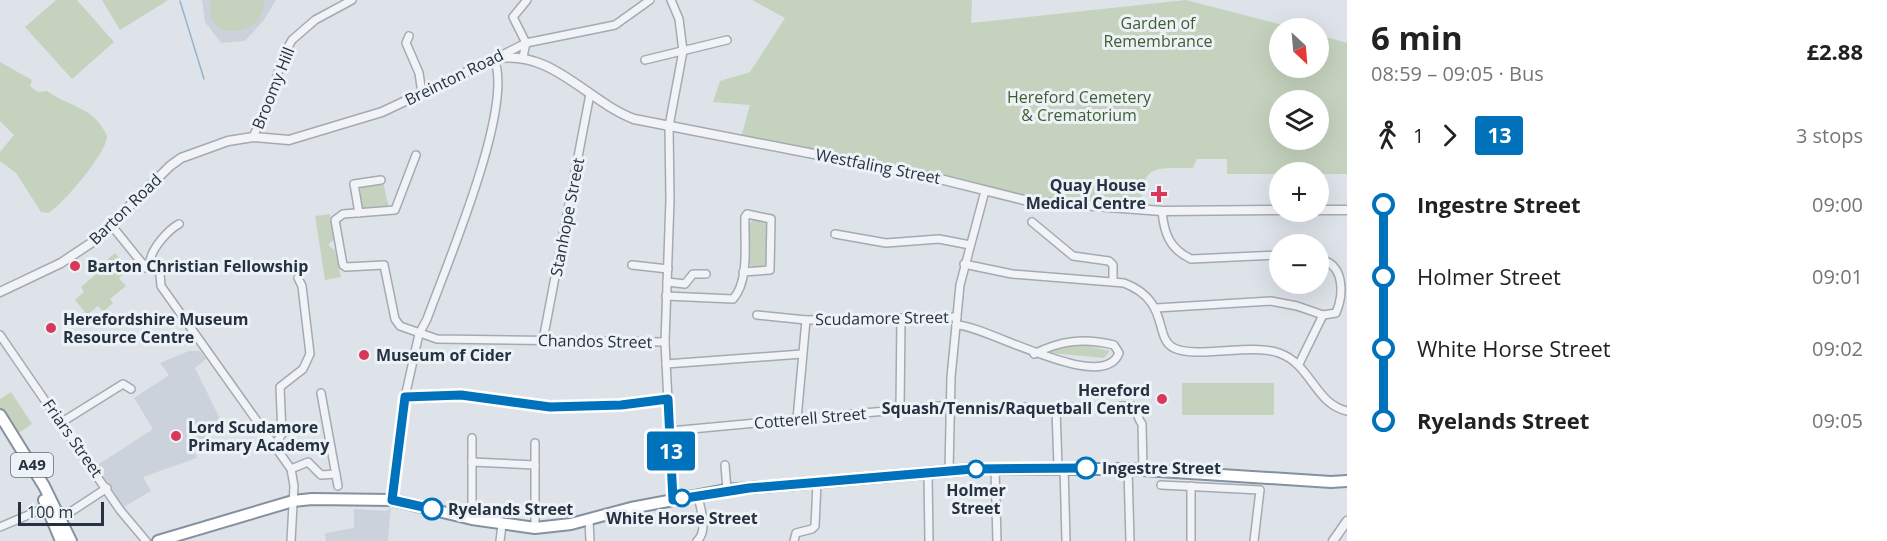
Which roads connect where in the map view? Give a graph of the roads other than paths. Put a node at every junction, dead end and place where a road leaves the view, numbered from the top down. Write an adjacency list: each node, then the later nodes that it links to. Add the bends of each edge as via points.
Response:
1 (352, 0): 15 (street, Broomy Hill, via 315,20 292,40)
2 (527, 0): 7 (street, via 513,17)
3 (650, 0): 7 (street, Breinton Road, via 615,25)
4 (671, 0): 8 (street, via 679,19)
5 (409, 36): 12 (street, via 406,43 419,73)
6 (727, 40): 8 (street)
7 (526, 43): 9 (street); 10 (street, Breinton Road)
8 (683, 51): 11 (street); 14 (street)
9 (523, 57): 10 (street, Westfaling Street); 13 (street, Westfaling Street, via 555,70)
10 (494, 59): 12 (street, Breinton Road); 49 (street, via 498,78 492,135 428,319)
11 (645, 60)
12 (422, 93): 15 (street, Breinton Road, via 382,112 289,140)
13 (590, 94): 14 (street, Westfaling Street, via 623,114); 51 (street, Stanhope Street)
14 (669, 126): 18 (street, Westfaling Street, via 932,177); 34 (street)
15 (253, 137): 26 (street, Barton Road, via 232,140 176,162)
16 (416, 155): 23 (street, via 397,207 391,211)
17 (381, 180): 23 (street, via 354,184)
18 (985, 192): 22 (street, Westfaling Street, via 1052,204); 28 (street)
19 (1269, 210): 22 (street, Westfaling Street)
20 (1329, 210): 21 (street)
21 (1347, 210)
22 (1162, 211): 29 (street, via 1170,244 1191,259)
23 (359, 213): 49 (street, via 343,214 335,220 343,265 384,265 397,323)
24 (1032, 222): 38 (street, via 1073,256 1109,261 1113,265)
25 (179, 224): 75 (street, via 150,256 160,274 161,286)
26 (112, 226): 33 (street); 40 (street, Barton Road, via 68,259)
27 (835, 234): 28 (street, via 886,243 939,239)
28 (970, 246): 31 (street)
29 (1269, 255)
30 (1329, 262): 44 (street, via 1335,267 1341,301 1336,313)
31 (964, 264): 38 (street, via 1012,274); 45 (street)
32 (632, 265): 34 (street)
33 (146, 268)
34 (668, 269): 39 (street)
35 (743, 272): 35 (street, via 745,215 771,219 770,270); 41 (street, via 740,289 733,298)
36 (706, 274): 39 (street, via 693,274 685,284)
37 (298, 278): 75 (street, via 310,354 303,369 280,387 282,434)
38 (1113, 281): 42 (street, via 1134,287)
39 (667, 282): 41 (street)
40 (0, 292)
41 (666, 296): 52 (street)
42 (1156, 308): 44 (street, via 1271,301); 56 (street, via 1162,334 1172,348 1264,349)
43 (757, 315): 47 (street, Scudamore Street)
44 (1323, 315): 56 (street)
45 (957, 317): 46 (street, Scudamore Street); 48 (street)
46 (901, 318): 47 (street, Scudamore Street); 66 (street)
47 (806, 320): 53 (street)
48 (956, 326): 54 (street, via 975,327); 61 (street)
49 (419, 334): 51 (street, Chandos Street, via 437,339); 59 (street)
50 (0, 335): 70 (street, Friars Street)
51 (543, 340): 52 (street, Chandos Street)
52 (665, 342): 55 (street)
53 (802, 354): 55 (street); 69 (street)
54 (1034, 354): 54 (street, via 1065,341 1082,340 1114,345 1119,353 1114,362 1094,365 1055,361)
55 (666, 364): 60 (street)
56 (1299, 364): 67 (street, via 1326,401)
57 (132, 389): 70 (street, via 123,381)
58 (321, 393): 86 (street)
59 (405, 397): 60 (street, via 461,395 550,407); 99 (street)
60 (668, 399): 72 (street)
61 (950, 405): 66 (street, Cotterell Street); 84 (street)
62 (1121, 406): 83 (street, via 1136,409 1143,424)
63 (1021, 407): 65 (street)
64 (1080, 407): 65 (street)
65 (1056, 409): 79 (street)
66 (900, 410): 69 (street, Cotterell Street)
67 (1347, 411)
68 (0, 416): 111 (highway, A49, via 45,486)
69 (797, 419): 72 (street, Cotterell Street)
70 (62, 422): 94 (street, Friars Street)
71 (0, 429): 102 (highway, A49)
72 (670, 430): 100 (street)
73 (472, 438): 76 (street)
74 (535, 443): 77 (street)
75 (275, 444): 81 (street)
76 (472, 462): 77 (street); 104 (street)
77 (535, 465): 109 (street)
78 (724, 465): 96 (street)
79 (1061, 467): 80 (highway); 82 (highway); 121 (street)
80 (996, 468): 84 (highway); 120 (street)
81 (291, 469): 86 (street, via 308,462 321,475); 101 (street)
82 (1128, 469): 83 (highway); 122 (street)
83 (1143, 470): 87 (highway)
84 (949, 471): 85 (highway)
85 (928, 473): 90 (highway); 119 (street)
86 (336, 474): 92 (street)
87 (1227, 475): 89 (highway); 95 (street)
88 (1347, 481): 89 (highway)
89 (1331, 482): 97 (highway)
90 (817, 483): 96 (highway); 118 (street, via 815,525 796,533)
91 (1161, 485): 93 (street)
92 (338, 486)
93 (1191, 486): 95 (street); 123 (street)
94 (107, 488): 103 (street); 112 (street, Friars Street)
95 (1226, 488): 124 (street, via 1260,490)
96 (727, 490): 98 (highway)
97 (1347, 490)
98 (698, 495): 100 (highway); 117 (street, via 704,528)
99 (392, 500): 101 (highway); 104 (highway)
100 (673, 500): 105 (highway)
101 (293, 501): 113 (highway); 114 (street)
102 (47, 507): 108 (street); 110 (highway, A49)
103 (72, 511)
104 (472, 519): 107 (highway)
105 (589, 519): 109 (highway); 116 (street)
106 (1347, 521): 125 (street)
107 (502, 525): 109 (highway); 115 (street)
108 (0, 526)
109 (535, 528)
110 (61, 541)
111 (71, 541)
112 (146, 541)
113 (158, 541)
114 (291, 541)
115 (500, 541)
116 (590, 541)
117 (697, 541)
118 (794, 541)
119 (929, 541)
120 (997, 541)
121 (1066, 541)
122 (1130, 541)
123 (1191, 541)
124 (1254, 541)
125 (1333, 541)

